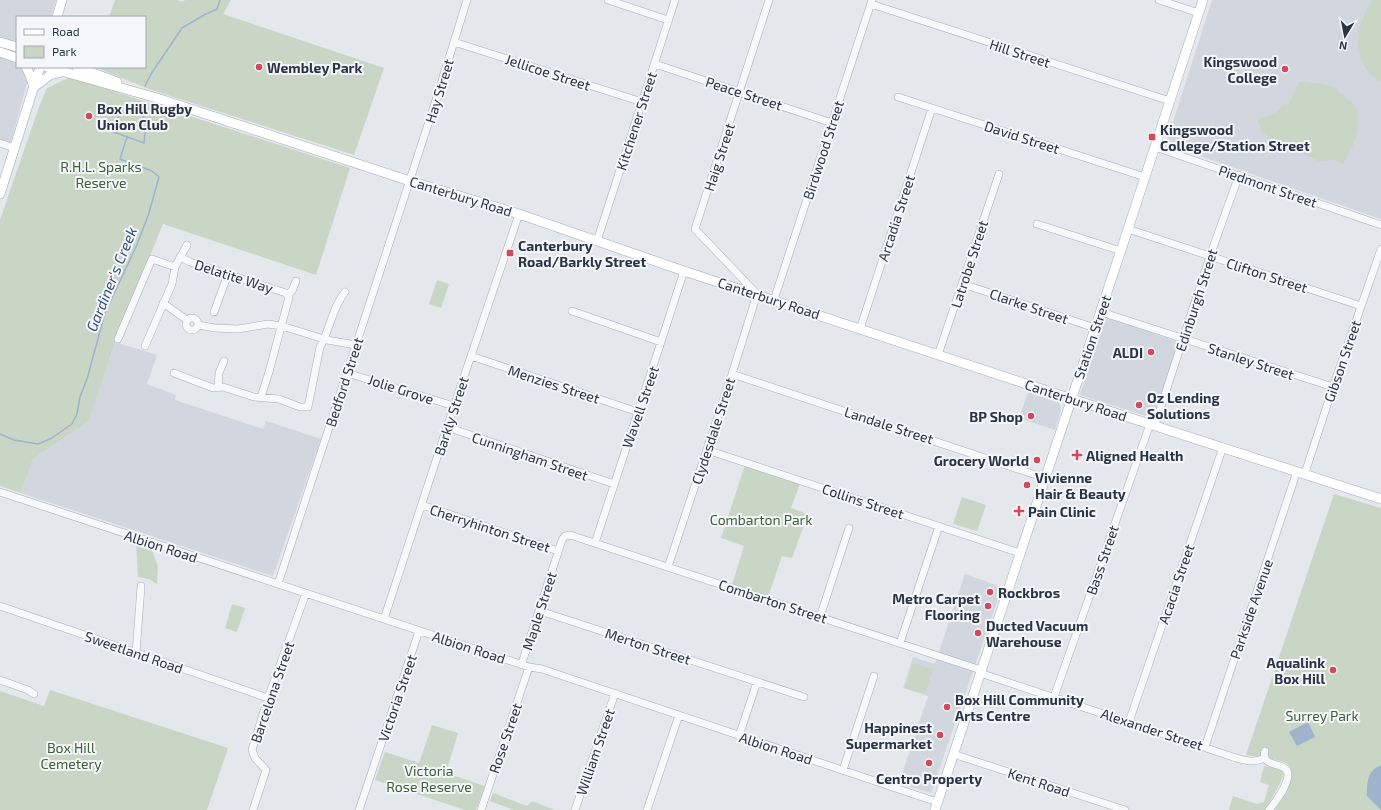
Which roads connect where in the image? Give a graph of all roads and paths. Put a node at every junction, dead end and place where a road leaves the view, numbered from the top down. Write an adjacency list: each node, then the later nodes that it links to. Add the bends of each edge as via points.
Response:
1 (62, 0): 10 (main road)
2 (467, 0): 13 (street, Hay Street)
3 (608, 0): 11 (street)
4 (675, 0): 11 (street, Kitchener Street)
5 (770, 0): 24 (street, Haig Street)
6 (1160, 0): 9 (street)
7 (1203, 0): 9 (main road, Station Street)
8 (871, 2): 27 (street, Hill Street); 30 (street, Birdwood Street)
9 (1199, 13): 27 (main road, Station Street)
10 (57, 16)
11 (668, 20): 17 (street, Kitchener Street)
12 (0, 42): 14 (main road)
13 (454, 42): 28 (street, Jellicoe Street); 37 (street, Hay Street)
14 (16, 47)
15 (0, 52): 16 (main road)
16 (16, 58)
17 (655, 64): 24 (street, Peace Street); 28 (street, Kitchener Street)
18 (26, 68): 23 (main road)
19 (40, 68): 23 (main road)
20 (50, 68): 22 (main road, Canterbury Road)
21 (79, 68): 26 (main road, Canterbury Road)
22 (61, 72): 23 (main road, via 50,75); 26 (main road, Canterbury Road)
23 (34, 87): 32 (main road)
24 (740, 92): 30 (street, Peace Street); 55 (street, Haig Street, via 695,230)
25 (898, 97): 29 (street, David Street)
26 (157, 98): 37 (main road, Canterbury Road)
27 (1170, 101): 33 (main road, Station Street)
28 (642, 102): 43 (street, Kitchener Street)
29 (932, 108): 36 (street, David Street); 65 (street, Arcadia Street)
30 (832, 122): 57 (street, Birdwood Street)
31 (0, 143): 32 (street)
32 (14, 148): 38 (main road)
33 (1155, 148): 35 (street, Piedmont Street); 36 (main road, Station Street)
34 (999, 174): 53 (street, Latrobe Street)
35 (1239, 175): 41 (street, Piedmont Street); 47 (street, Edinburgh Street)
36 (1145, 177): 42 (main road, Station Street)
37 (410, 181): 39 (main road, Canterbury Road); 70 (street, Bedford Street)
38 (0, 194)
39 (519, 214): 43 (main road, Canterbury Road); 73 (street, Barkly Street)
40 (1037, 224): 46 (street)
41 (1381, 225)
42 (1128, 230): 46 (main road, Station Street); 47 (street, Clifton Street)
43 (597, 241): 50 (main road, Canterbury Road)
44 (187, 246): 48 (street)
45 (1381, 249): 59 (street, Gibson Street)
46 (1121, 251): 62 (main road, Station Street)
47 (1210, 256): 59 (street, Clifton Street); 68 (street, Edinburgh Street)
48 (180, 257): 49 (street); 51 (street, Delatite Way)
49 (175, 267): 58 (street, via 172,284); 66 (street, via 152,259)
50 (684, 270): 55 (main road, Canterbury Road); 69 (street, Wavell Street)
51 (228, 274): 56 (street, Delatite Way); 61 (street)
52 (296, 281): 56 (street, via 292,291)
53 (963, 284): 64 (street, Clarke Street); 72 (street, Latrobe Street)
54 (345, 292): 67 (street, via 339,300)
55 (757, 294): 57 (main road, Canterbury Road); 77 (street, Clydesdale Street)
56 (287, 295): 63 (street, via 289,297)
57 (774, 300): 65 (main road, Canterbury Road)
58 (163, 303): 63 (street, via 187,320 186,325 189,329 198,325 238,329 268,324); 71 (street)
59 (1361, 306): 79 (street, Gibson Street)
60 (572, 311): 69 (street)
61 (214, 312)
62 (1101, 312): 64 (main road, Station Street); 68 (street, Stanley Street)
63 (281, 326): 67 (street); 80 (street)
64 (1095, 328): 81 (main road, Station Street)
65 (860, 329): 72 (main road, Canterbury Road)
66 (118, 339)
67 (325, 339): 70 (street); 80 (street, via 320,347 308,407)
68 (1184, 339): 79 (street, Stanley Street); 84 (street, Edinburgh Street)
69 (661, 342): 83 (street, Wavell Street)
70 (356, 345): 75 (street, Bedford Street)
71 (145, 346)
72 (938, 355): 81 (main road, Canterbury Road)
73 (471, 356): 82 (street, Barkly Street); 83 (street, Menzies Street)
74 (224, 361): 78 (street, via 219,373)
75 (348, 372): 82 (street, Jolie Grove); 101 (street, Bedford Street)
76 (174, 373): 78 (street)
77 (732, 374): 87 (street, Clydesdale Street); 89 (street, Landale Street)
78 (218, 388): 80 (street, via 224,387)
79 (1333, 388): 88 (street, Gibson Street)
80 (261, 397)
81 (1071, 399): 84 (main road, Canterbury Road); 89 (main road, Station Street)
82 (454, 406): 85 (street, Barkly Street)
83 (638, 412): 90 (street, Wavell Street)
84 (1153, 424): 86 (main road, Canterbury Road); 120 (street, Bass Street)
85 (447, 427): 90 (street, Cunningham Street); 93 (street, Barkly Street)
86 (1223, 447): 88 (main road, Canterbury Road); 123 (street, Acacia Street)
87 (707, 450): 94 (street, Collins Street); 100 (street, Clydesdale Street)
88 (1301, 472): 92 (main road, Canterbury Road); 125 (street, Parkside Avenue)
89 (1046, 478): 99 (main road, Station Street)
90 (614, 484): 97 (street, Wavell Street)
91 (0, 492): 101 (street, Albion Road)
92 (1381, 498)
93 (422, 505): 98 (street, Cherryhinton Street); 107 (street, Barkly Street)
94 (939, 526): 99 (street, Collins Street); 109 (street)
95 (849, 528): 106 (street)
96 (565, 536): 97 (street, Combarton Street, via 570,535); 98 (street, Maple Street)
97 (595, 543): 100 (street, Combarton Street)
98 (558, 551): 105 (street, Maple Street)
99 (1020, 553): 113 (main road, Station Street)
100 (668, 567): 106 (street, Combarton Street)
101 (278, 584): 103 (street, Albion Road)
102 (141, 586): 110 (street)
103 (306, 593): 107 (street, Albion Road); 121 (street, Barcelona Street)
104 (0, 606): 110 (street, Sweetland Road)
105 (540, 610): 111 (street, Maple Street); 116 (street, Merton Street)
106 (820, 617): 109 (street, Combarton Street)
107 (384, 619): 108 (street, Albion Road)
108 (419, 631): 111 (street, Albion Road); 130 (street, Victoria Street)
109 (900, 643): 113 (street, Combarton Street)
110 (136, 653): 121 (street, Sweetland Road)
111 (522, 664): 112 (street, Albion Road)
112 (529, 667): 117 (street, Albion Road); 131 (street, Rose Street)
113 (981, 672): 120 (street, Alexander Street); 126 (main road, Station Street)
114 (874, 676): 127 (street)
115 (0, 680): 118 (street)
116 (757, 682): 119 (street, Merton Street); 124 (street)
117 (615, 693): 122 (street, Albion Road); 132 (street, William Street)
118 (34, 694)
119 (804, 697)
120 (1054, 697): 123 (street, Alexander Street)
121 (268, 698): 129 (street, Barcelona Street, via 252,750 255,758 266,770)
122 (679, 715): 124 (street, Albion Road); 133 (street)
123 (1130, 722): 125 (street, Alexander Street)
124 (739, 736): 127 (street, Albion Road)
125 (1205, 747): 135 (street, Alexander Street, via 1245,760 1256,761 1265,757 1286,770 1288,780)
126 (953, 754): 128 (main road, Station Street); 134 (street, Kent Road)
127 (843, 770): 128 (street, Albion Road)
128 (936, 806)
129 (253, 810)
130 (359, 810)
131 (481, 810)
132 (575, 810)
133 (647, 810)
134 (1125, 810)
135 (1269, 810)

